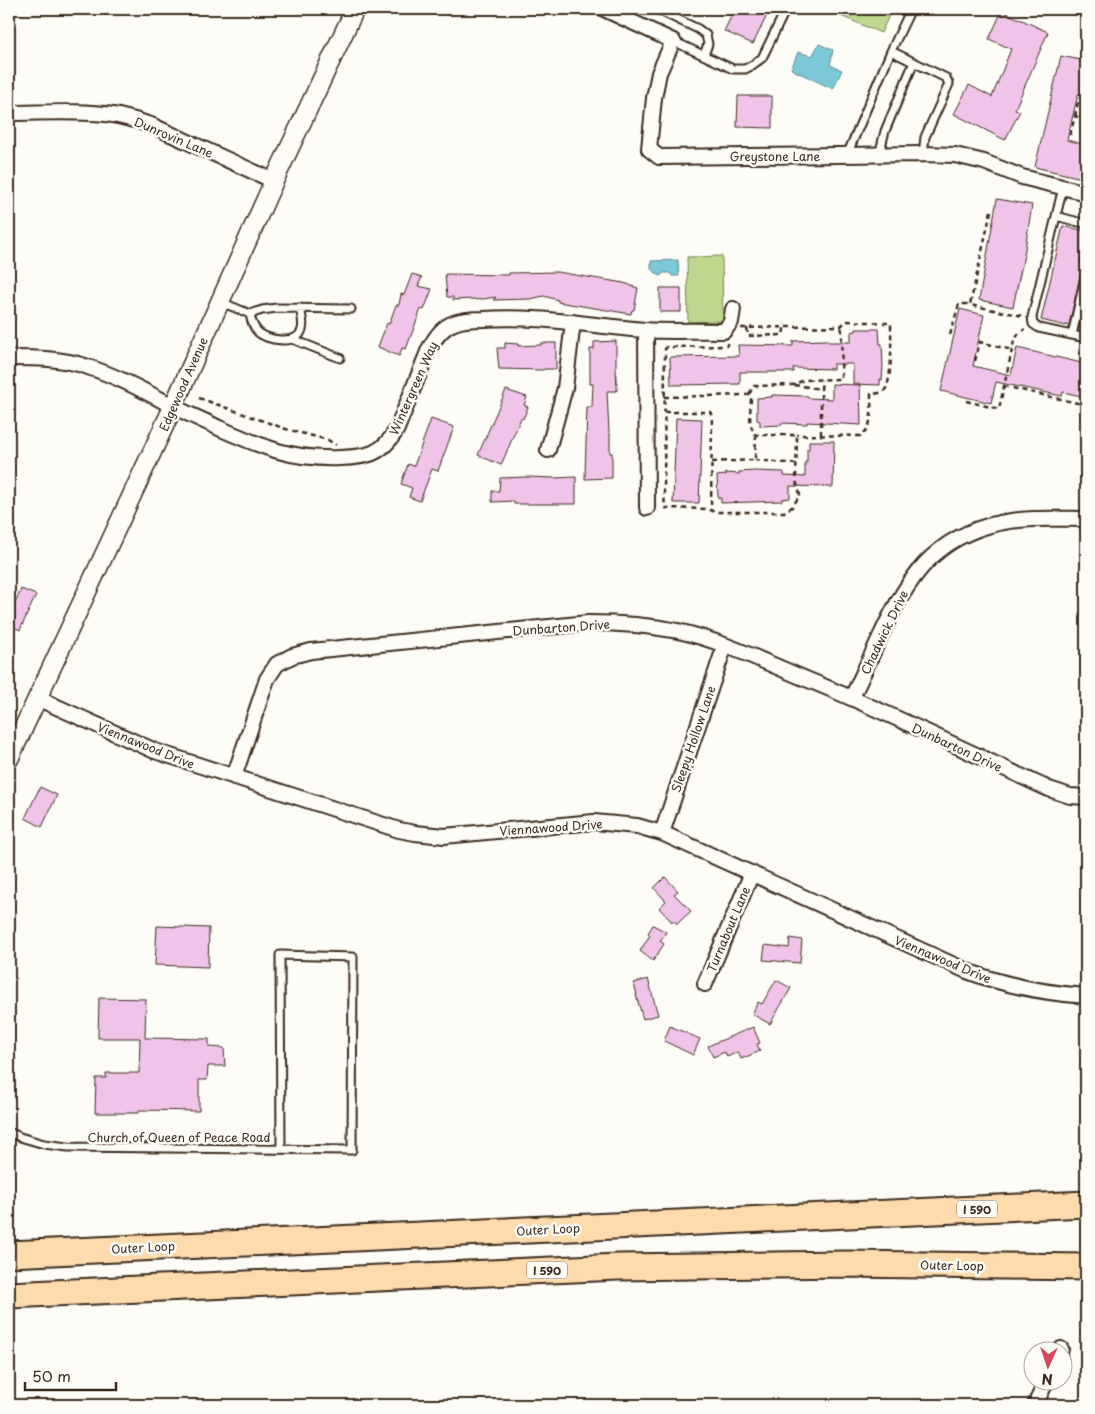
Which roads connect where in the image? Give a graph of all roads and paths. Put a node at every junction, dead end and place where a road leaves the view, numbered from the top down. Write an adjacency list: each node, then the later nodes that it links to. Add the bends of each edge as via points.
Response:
1 (355, 9): 18 (street, Edgewood Avenue)
2 (604, 9): 6 (street)
3 (656, 9): 8 (lane, via 706,36 708,44)
4 (786, 9): 8 (lane, via 758,63 739,70)
5 (911, 9): 7 (lane)
6 (674, 41): 8 (lane); 17 (street, Greystone Lane, via 659,73 654,98 649,149 659,157)
7 (891, 51): 9 (lane); 17 (lane)
8 (704, 55)
9 (914, 62): 15 (lane, via 946,78 949,84 925,137); 16 (lane, via 885,131)
10 (1079, 98): 12 (path)
11 (9, 113): 18 (street, Dunrovin Lane, via 90,113 133,119)
12 (1075, 116): 13 (path); 14 (path)
13 (1086, 119)
14 (1070, 135)
15 (923, 154): 16 (street, Greystone Lane); 19 (street, Greystone Lane, via 955,155)
16 (879, 155): 17 (street, Greystone Lane)
17 (847, 156)
18 (274, 181): 25 (street, Edgewood Avenue)
19 (1063, 187): 20 (street, Greystone Lane); 22 (lane)
20 (1086, 193)
21 (991, 211): 26 (path)
22 (1056, 216): 23 (lane); 32 (lane)
23 (1086, 224)
24 (1086, 273): 41 (lane)
25 (220, 302): 30 (lane); 58 (street, Edgewood Avenue)
26 (970, 304): 32 (path); 40 (path, via 958,304)
27 (300, 308): 28 (lane); 30 (lane, via 277,308); 43 (lane, via 303,325 301,332)
28 (351, 309)
29 (733, 309): 39 (street, Wintergreen Way, via 731,322 724,331)
30 (250, 314): 43 (lane, via 258,332 276,339)
31 (891, 319): 34 (path)
32 (1033, 321): 41 (lane, via 1039,328); 45 (path, via 1019,333)
33 (573, 322): 39 (street, Wintergreen Way); 58 (street, Wintergreen Way, via 499,318 455,322 445,328 428,349 391,440 372,454 361,457 322,459 294,456 260,446); 64 (street, via 565,388)
34 (889, 323): 36 (path, via 846,321); 60 (path, via 890,370 886,388 871,394 871,422 860,436)
35 (785, 326): 36 (path); 38 (path); 38 (path, via 782,335 765,336 748,336)
36 (841, 326): 49 (path, via 841,378)
37 (740, 328): 38 (path)
38 (747, 328)
39 (646, 330): 68 (street)
40 (950, 335)
41 (1072, 335): 42 (lane)
42 (1086, 338)
43 (292, 339): 47 (lane)
44 (731, 340): 54 (path, via 726,346 666,347)
45 (1012, 350): 48 (path, via 980,342); 51 (path)
46 (9, 358): 58 (street, Wintergreen Way, via 59,360 87,366)
47 (340, 358)
48 (975, 361)
49 (822, 380): 50 (path); 52 (path)
50 (793, 384): 52 (path); 53 (path, via 754,386)
51 (1004, 386): 56 (path, via 999,409); 57 (path)
52 (821, 389): 60 (path)
53 (749, 394): 54 (path); 61 (path, via 750,425)
54 (664, 397): 59 (path)
55 (199, 398): 63 (path, via 286,429 328,440)
56 (966, 401)
57 (1086, 405)
58 (173, 407): 73 (street, Edgewood Avenue)
59 (664, 412): 66 (path, via 710,412); 69 (path, via 665,508)
60 (821, 434): 62 (path)
61 (756, 435): 62 (path); 65 (path)
62 (797, 435): 67 (path)
63 (340, 447)
64 (548, 450)
65 (755, 460): 66 (path); 67 (path)
66 (712, 462): 69 (path)
67 (796, 464): 69 (path, via 800,495 784,512)
68 (647, 508)
69 (711, 510)
70 (1086, 519): 72 (street, Chadwick Drive, via 1000,522 962,535 946,545 923,565 906,588)
71 (725, 645): 72 (street, Dunbarton Drive); 75 (street, Dunbarton Drive, via 647,626 588,623 310,651 276,664 267,679); 77 (street, Sleepy Hollow Lane)
72 (852, 697): 76 (street, Dunbarton Drive, via 1048,789)
73 (37, 698): 74 (street, Edgewood Avenue); 75 (street, Viennawood Drive, via 155,751)
74 (9, 759)
75 (234, 776): 77 (street, Viennawood Drive, via 415,834 460,835 594,822 637,826)
76 (1086, 797)
77 (662, 833): 78 (street, Viennawood Drive)
78 (752, 874): 79 (street, Turnabout Lane); 80 (street, Viennawood Drive, via 980,976 1038,991)
79 (705, 984)
80 (1086, 996)
81 (9, 1132): 82 (lane, Church of Queen of Peace Road, via 44,1144 68,1147)
82 (281, 1149): 82 (lane, Church of Queen of Peace Road, via 352,1150 353,957 280,955)
83 (1086, 1204): 84 (highway, Outer Loop / I 590)
84 (9, 1254)
85 (1086, 1267): 86 (highway, Outer Loop / I 590, via 844,1264 618,1267)
86 (9, 1295)
87 (1041, 1392): 88 (street)
88 (1035, 1405)

